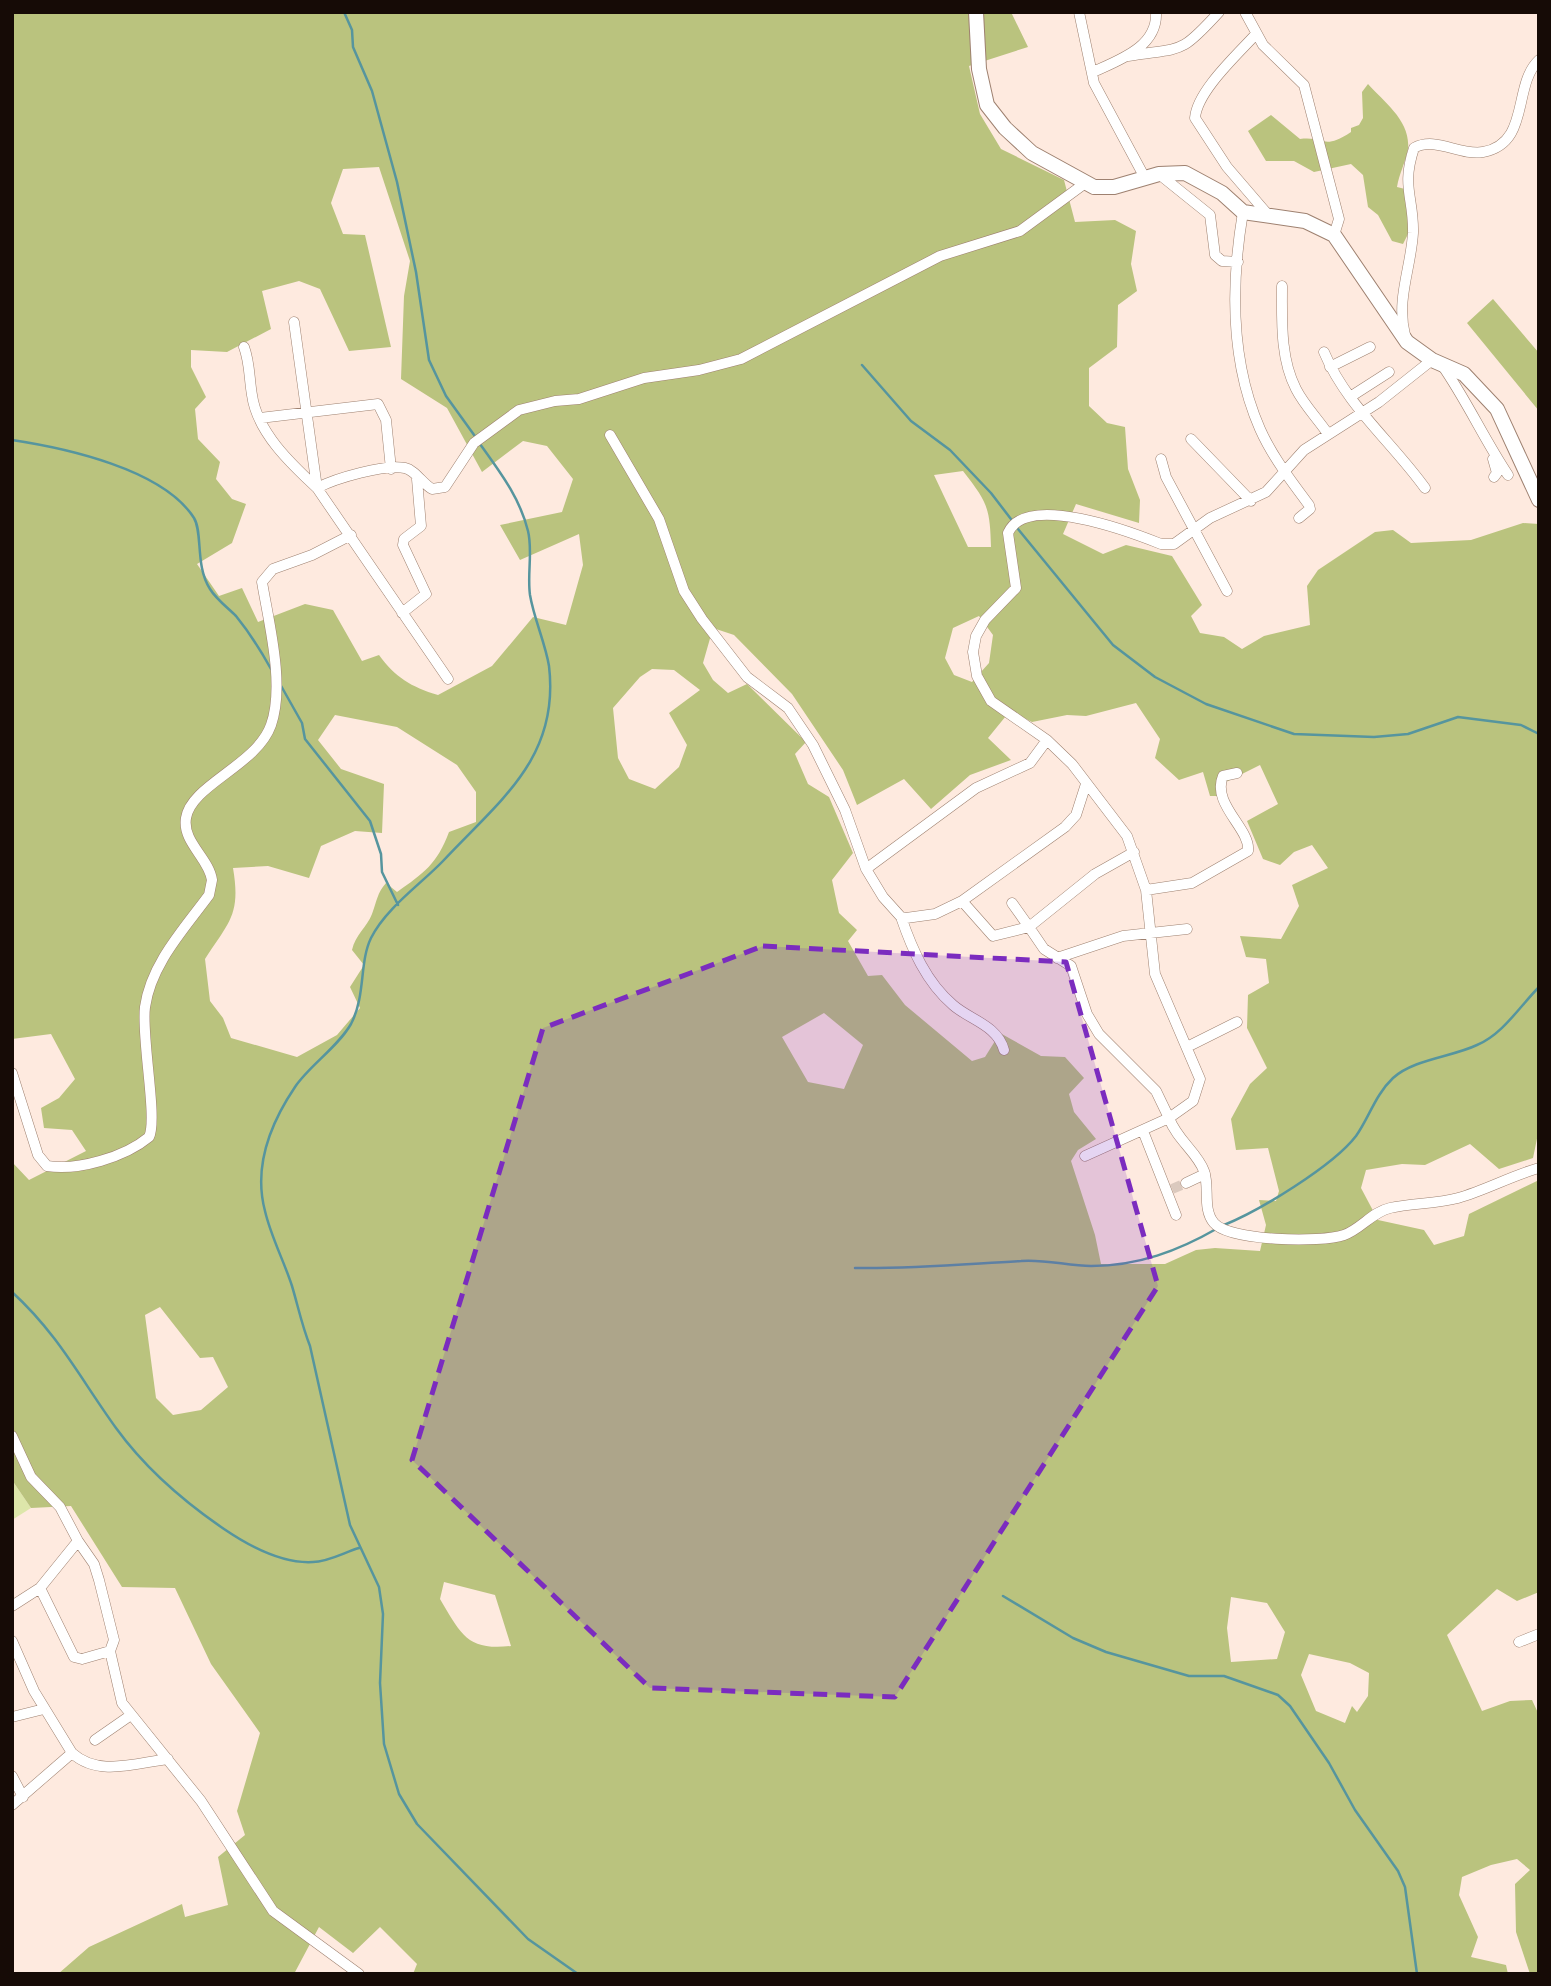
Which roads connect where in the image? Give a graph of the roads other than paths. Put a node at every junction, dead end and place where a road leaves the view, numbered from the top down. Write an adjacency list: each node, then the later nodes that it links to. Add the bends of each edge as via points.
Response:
1 (976, 12): 11 (street, via 979,69 987,105 1032,153)
2 (1079, 12): 9 (street)
3 (1156, 12): 7 (street, via 1149,38)
4 (1219, 12): 7 (street, via 1177,51)
5 (1245, 12): 6 (street)
6 (1256, 34): 13 (street, via 1211,85 1195,118 1227,167); 14 (street, via 1304,85 1339,219)
7 (1128, 56): 9 (street)
8 (1539, 60): 18 (street, via 1526,75 1514,131 1496,146 1470,152 1423,143 1414,148 1406,184 1413,236 1403,285 1402,322)
9 (1093, 72): 10 (street, via 1094,83)
10 (1152, 176): 11 (street, via 1114,187); 12 (street, via 1195,176); 15 (street, via 1210,215 1216,257)
11 (1084, 184): 38 (street, via 1020,232 940,256 741,359 519,410 477,441 445,487 432,489)
12 (1243, 212): 13 (street); 15 (street)
13 (1270, 218): 14 (street, via 1305,221)
14 (1334, 235): 18 (street)
15 (1238, 262): 35 (street, via 1235,325 1240,356 1259,428)
16 (1282, 286): 29 (street, via 1282,336 1288,365 1296,389)
17 (294, 322): 26 (street)
18 (1407, 342): 22 (street)
19 (244, 347): 28 (street, via 252,377 251,395)
20 (1370, 347): 23 (street)
21 (1324, 352): 23 (street)
22 (1436, 361): 27 (street); 32 (street, via 1471,408); 41 (street, via 1464,374 1497,409)
23 (1330, 367): 25 (street)
24 (1389, 372): 25 (street)
25 (1350, 397): 27 (street)
26 (307, 413): 28 (street); 34 (street, via 380,405); 39 (street)
27 (1361, 414): 29 (street); 40 (street, via 1391,443)
28 (260, 418): 39 (street, via 287,458)
29 (1328, 434): 35 (street, via 1304,450)
30 (610, 435): 53 (street, via 659,519 684,591 702,619 747,677 788,708 813,745 845,810)
31 (1191, 439): 42 (street)
32 (1491, 452): 36 (street); 37 (street, via 1497,469)
33 (1161, 459): 44 (street, via 1166,477)
34 (391, 469): 38 (street, via 407,468); 39 (street)
35 (1285, 473): 42 (street); 43 (street, via 1310,509)
36 (1508, 475)
37 (1494, 477)
38 (418, 478): 47 (street, via 421,527 404,539 403,545 426,594)
39 (317, 488): 45 (street)
40 (1425, 488)
41 (1539, 500)
42 (1251, 501): 44 (street, via 1214,515)
43 (1299, 518)
44 (1196, 529): 46 (street); 49 (street, via 1174,544 1161,544 1077,517 1015,522 1008,545 1016,588 985,620 973,652 977,676 991,701)
45 (351, 535): 47 (street); 65 (street, via 265,576 262,582 276,668 271,726 247,758 193,801 186,817 189,838 212,880 209,895 153,974 145,1008 153,1124 149,1137 112,1156 72,1167 47,1166 38,1155)
46 (1227, 591)
47 (402, 613): 48 (street)
48 (448, 679)
49 (1047, 740): 51 (street); 53 (street, via 1030,763 976,788)
50 (1237, 773): 54 (street, via 1223,776 1221,786 1230,817 1248,851 1192,883)
51 (1086, 784): 52 (street, via 1127,836); 55 (street, via 1076,815 1065,827)
52 (1134, 852): 54 (street); 58 (street, via 1095,874)
53 (866, 869): 57 (street)
54 (1146, 890): 60 (street)
55 (961, 901): 57 (street, via 935,914); 58 (street, via 993,936)
56 (1012, 904): 58 (street)
57 (901, 917): 64 (street, via 916,958 930,979 952,1004 996,1035)
58 (1029, 927): 61 (street, via 1044,949)
59 (1187, 929): 60 (street)
60 (1150, 934): 61 (street, via 1114,938); 63 (street, via 1161,995)
61 (1058, 958): 66 (street, via 1073,970 1087,1014 1099,1034 1156,1090)
62 (1237, 1022): 63 (street)
63 (1187, 1047): 66 (street, via 1200,1079 1198,1090 1188,1107)
64 (1004, 1050)
65 (12, 1073)
66 (1169, 1118): 67 (street); 70 (street)
67 (1143, 1131): 68 (street); 72 (street)
68 (1085, 1156)
69 (1539, 1168): 70 (street, via 1457,1198 1386,1209 1351,1232 1328,1239 1228,1233 1214,1224)
70 (1205, 1174): 71 (street)
71 (1186, 1183)
72 (1176, 1215)
73 (12, 1436): 74 (street, via 31,1477 60,1507)
74 (78, 1541): 75 (street); 80 (street, via 96,1569 114,1640)
75 (40, 1588): 76 (street); 80 (street, via 74,1657)
76 (12, 1606)
77 (1539, 1634): 79 (street)
78 (12, 1642): 81 (street)
79 (1518, 1642)
80 (110, 1651): 82 (street, via 118,1695)
81 (44, 1709): 83 (street); 85 (street)
82 (131, 1715): 84 (street); 86 (street)
83 (12, 1717)
84 (95, 1740)
85 (72, 1753): 86 (street, via 107,1768); 88 (street)
86 (168, 1759): 90 (street, via 222,1830 273,1911)
87 (12, 1776): 88 (street)
88 (23, 1797): 89 (street)
89 (12, 1805)
90 (359, 1974)

